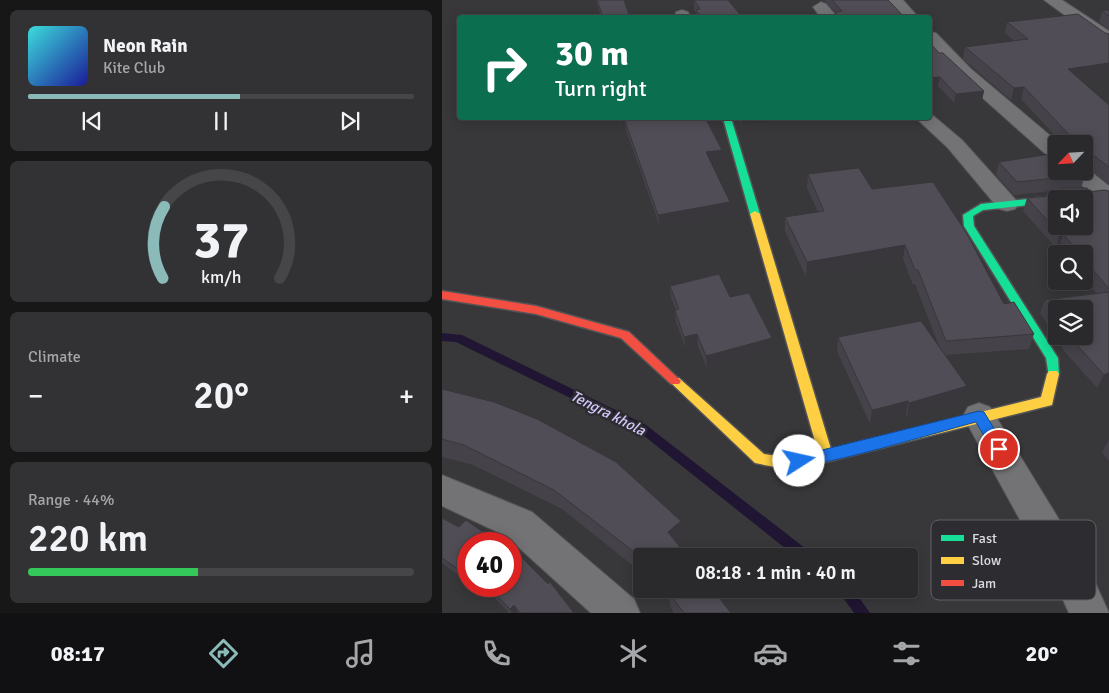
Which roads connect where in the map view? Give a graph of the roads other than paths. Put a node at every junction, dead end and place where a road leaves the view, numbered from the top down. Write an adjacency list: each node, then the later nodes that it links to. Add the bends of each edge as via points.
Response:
1 (895, 0): 3 (street)
2 (1052, 0): 5 (street)
3 (908, 15)
4 (932, 39): 8 (street, via 964,72)
5 (1108, 40)
6 (728, 120): 16 (street)
7 (928, 120): 13 (street, via 955,144)
8 (1048, 144)
9 (1088, 180): 10 (street)
10 (1106, 196): 11 (street)
11 (1093, 197)
12 (1048, 200): 13 (street)
13 (1007, 204): 15 (street, via 981,207 968,215 969,226 1052,358 1054,379 1047,401)
14 (442, 295): 16 (street, via 536,310 625,335 760,459 785,464)
15 (979, 416): 16 (street); 18 (street)
16 (826, 456)
17 (442, 490): 20 (street, via 519,524)
18 (1039, 520)
19 (1083, 600): 21 (street)
20 (620, 613)
21 (1089, 613)

